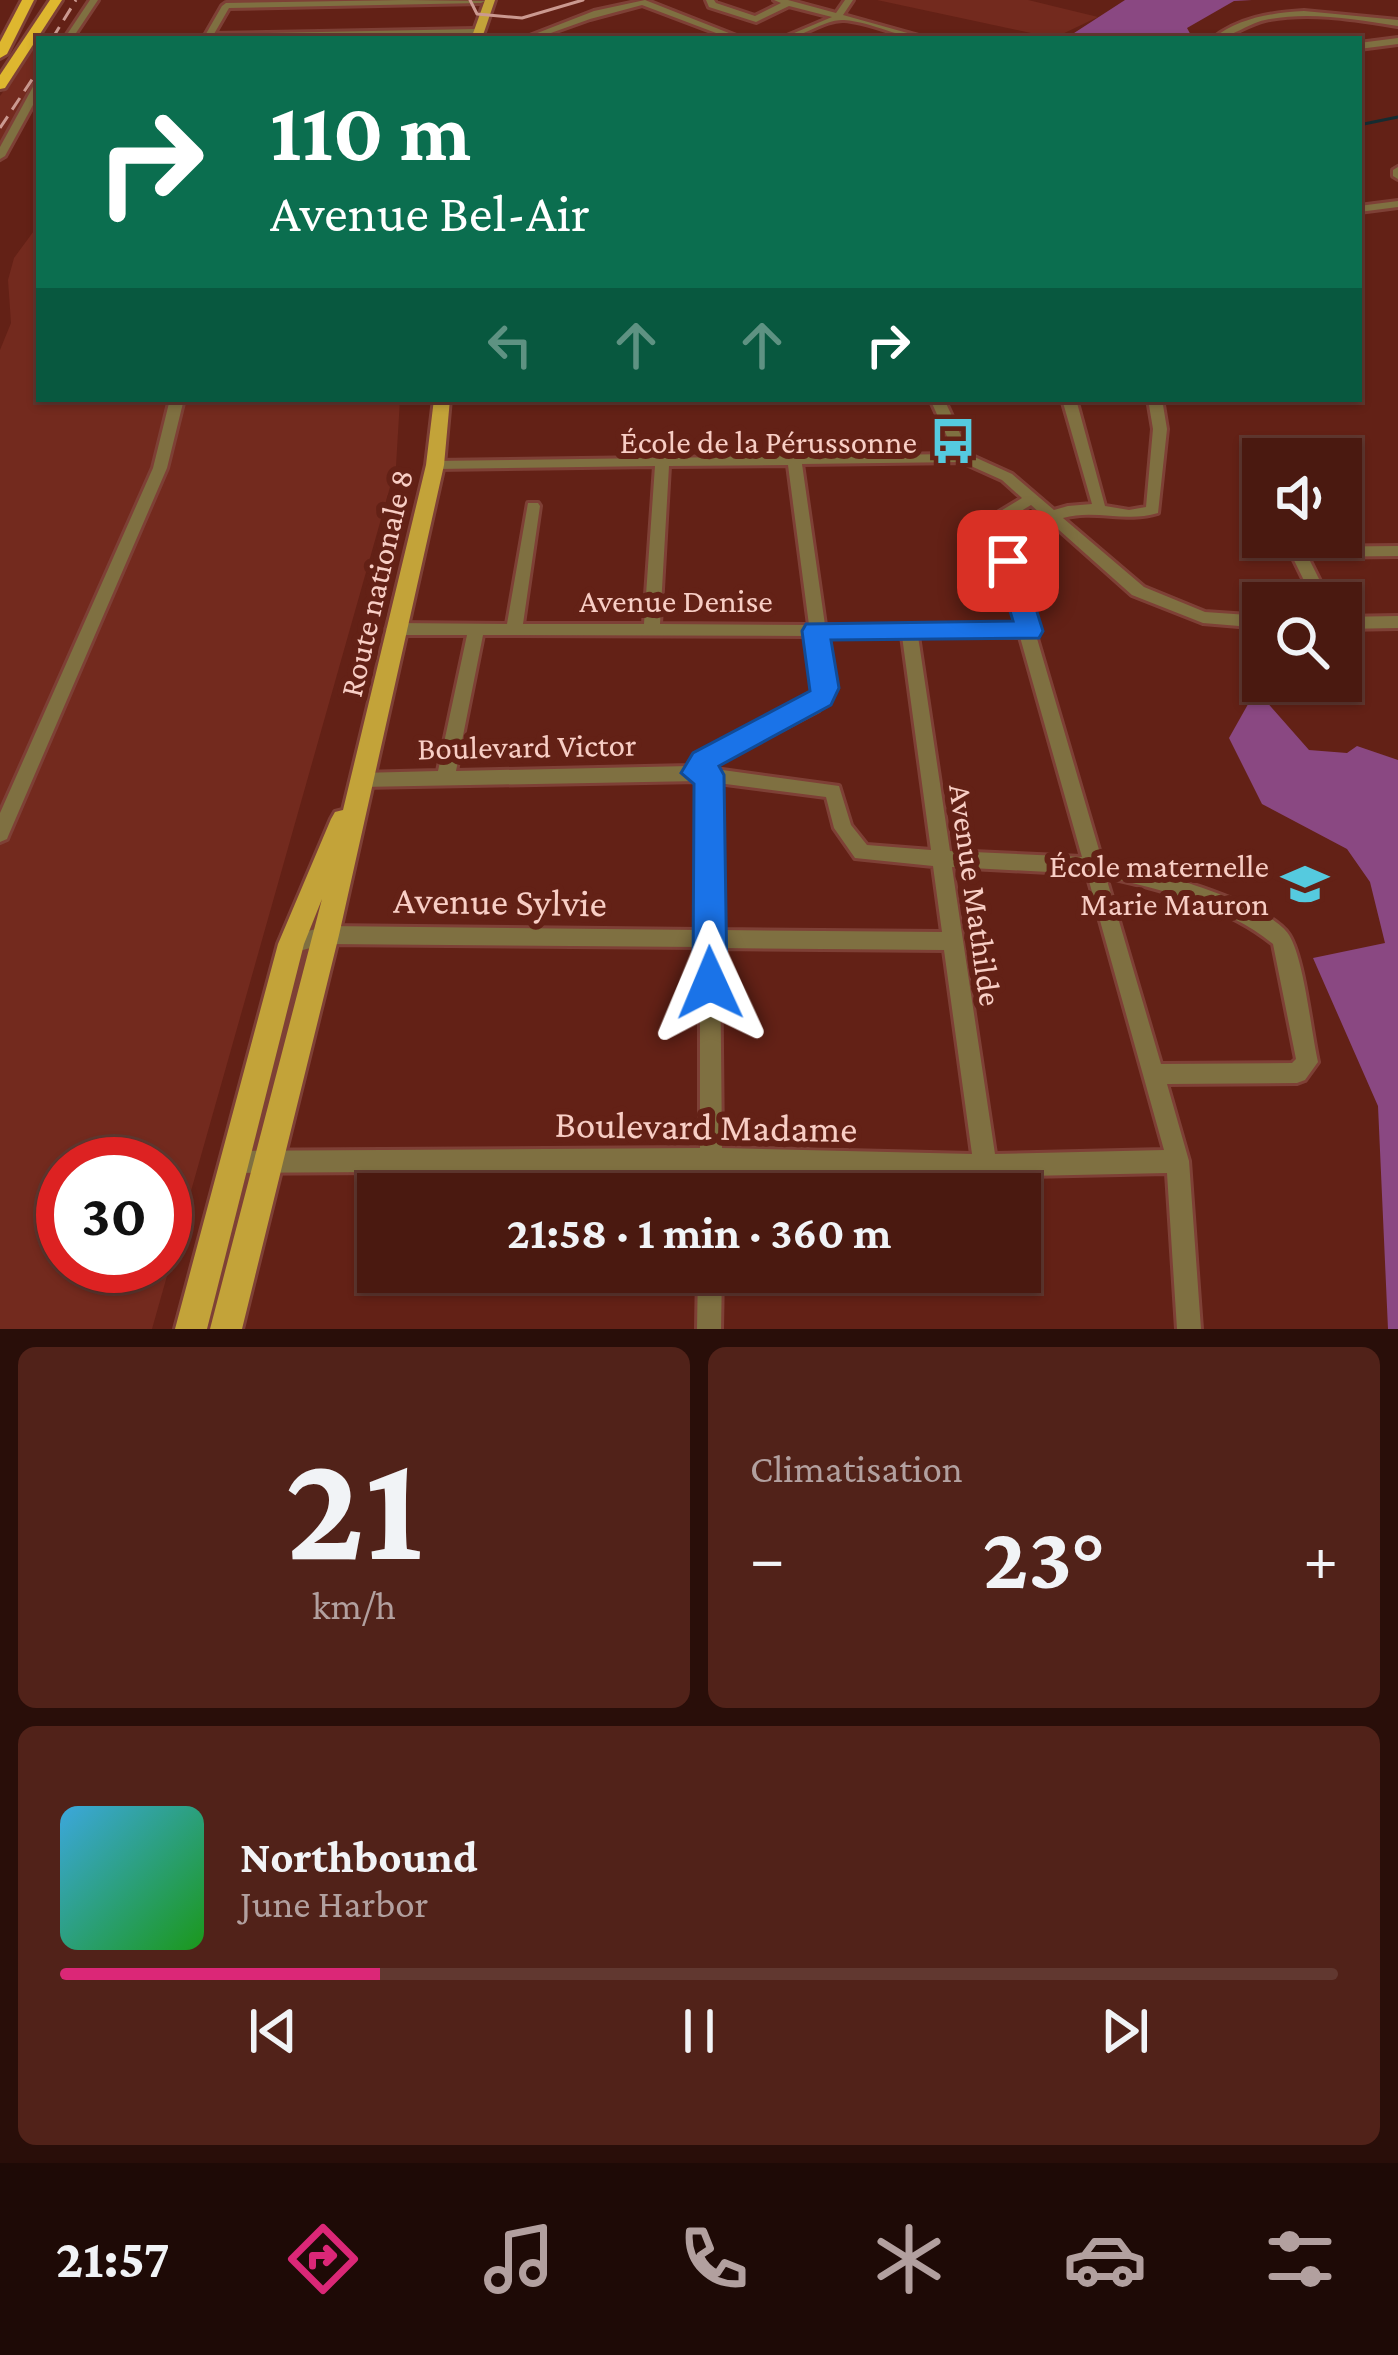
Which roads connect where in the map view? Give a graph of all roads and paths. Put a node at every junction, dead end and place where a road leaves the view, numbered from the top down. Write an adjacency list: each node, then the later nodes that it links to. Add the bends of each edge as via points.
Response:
1 (28, 0): 28 (highway)
2 (43, 0): 29 (highway)
3 (56, 0): 29 (highway)
4 (94, 0): 16 (street)
5 (484, 0): 10 (street); 19 (main road)
6 (625, 0): 12 (street)
7 (710, 0): 9 (street, via 756,19)
8 (849, 0): 11 (street)
9 (783, 1): 11 (street)
10 (374, 2): 15 (street); 17 (street, via 226,6)
11 (841, 14): 23 (street); 24 (street)
12 (590, 16): 14 (street, via 643,2); 20 (street)
13 (1398, 23): 25 (street, via 1303,15)
14 (723, 32): 21 (street); 22 (street)
15 (364, 34): 18 (street); 19 (street)
16 (70, 36)
17 (208, 36)
18 (286, 36)
19 (475, 36)
20 (534, 36)
21 (709, 36)
22 (732, 36)
23 (791, 36)
24 (915, 36)
25 (1221, 36)
26 (1398, 41): 27 (street)
27 (1362, 46)
28 (0, 54)
29 (0, 80)
30 (36, 94): 31 (street)
31 (0, 156)
32 (1398, 204): 33 (street)
33 (1362, 209)
34 (176, 402): 62 (street, via 160,468)
35 (442, 402): 41 (main road, Route nationale 8)
36 (938, 402): 39 (street)
37 (1071, 402): 44 (street)
38 (1156, 402): 44 (street, via 1153,510 1121,514)
39 (964, 458): 40 (street); 43 (street, via 1007,477)
40 (794, 461): 42 (street); 56 (street)
41 (435, 465): 42 (street); 52 (main road, Route nationale 8)
42 (662, 465): 55 (street)
43 (1031, 499): 46 (street); 57 (street, via 998,526)
44 (1099, 504): 46 (street)
45 (533, 506): 54 (street)
46 (1057, 514): 49 (street, via 1138,591 1203,616)
47 (1362, 549): 48 (street)
48 (1398, 551)
49 (1242, 620)
50 (1362, 622): 51 (street)
51 (1398, 622)
52 (394, 629): 53 (street, Avenue Denise); 61 (main road, Route nationale 8)
53 (476, 629): 54 (street, Avenue Denise); 60 (street)
54 (514, 629): 55 (street, Avenue Denise)
55 (652, 630): 56 (street, Avenue Denise)
56 (816, 631): 58 (street, Avenue Denise); 59 (street, via 821,698 704,761)
57 (1029, 631): 58 (street, Avenue Denise); 64 (street)
58 (909, 632): 63 (street, Avenue Mathilde)
59 (702, 774): 60 (street, Boulevard Victor); 63 (street, Boulevard Victor, via 832,791 843,828 862,852); 66 (street)
60 (446, 778): 61 (street, Boulevard Victor)
61 (360, 780): 65 (main road); 68 (main road)
62 (0, 834)
63 (941, 862): 64 (street, Boulevard Victor); 67 (street, Avenue Mathilde)
64 (1096, 866): 69 (street); 69 (street, Boulevard Victor, via 1258,919 1291,958 1289,993 1307,1062 1298,1073)
65 (326, 935): 66 (street, Avenue Sylvie); 68 (street, Avenue Sylvie); 73 (main road)
66 (710, 940): 67 (street, Avenue Sylvie); 70 (street)
67 (953, 941): 74 (street, Avenue Mathilde)
68 (291, 944): 72 (main road)
69 (1154, 1074): 71 (street)
70 (712, 1159): 73 (street, Boulevard Madame); 74 (street, Boulevard Madame); 75 (street)
71 (1178, 1161): 74 (street, Boulevard Madame); 80 (street)
72 (234, 1162): 73 (street, Boulevard Madame); 77 (main road)
73 (266, 1162): 78 (main road)
74 (985, 1166)
75 (712, 1173)
76 (710, 1293): 79 (street)
77 (191, 1329)
78 (226, 1329)
79 (709, 1329)
80 (1189, 1329)

